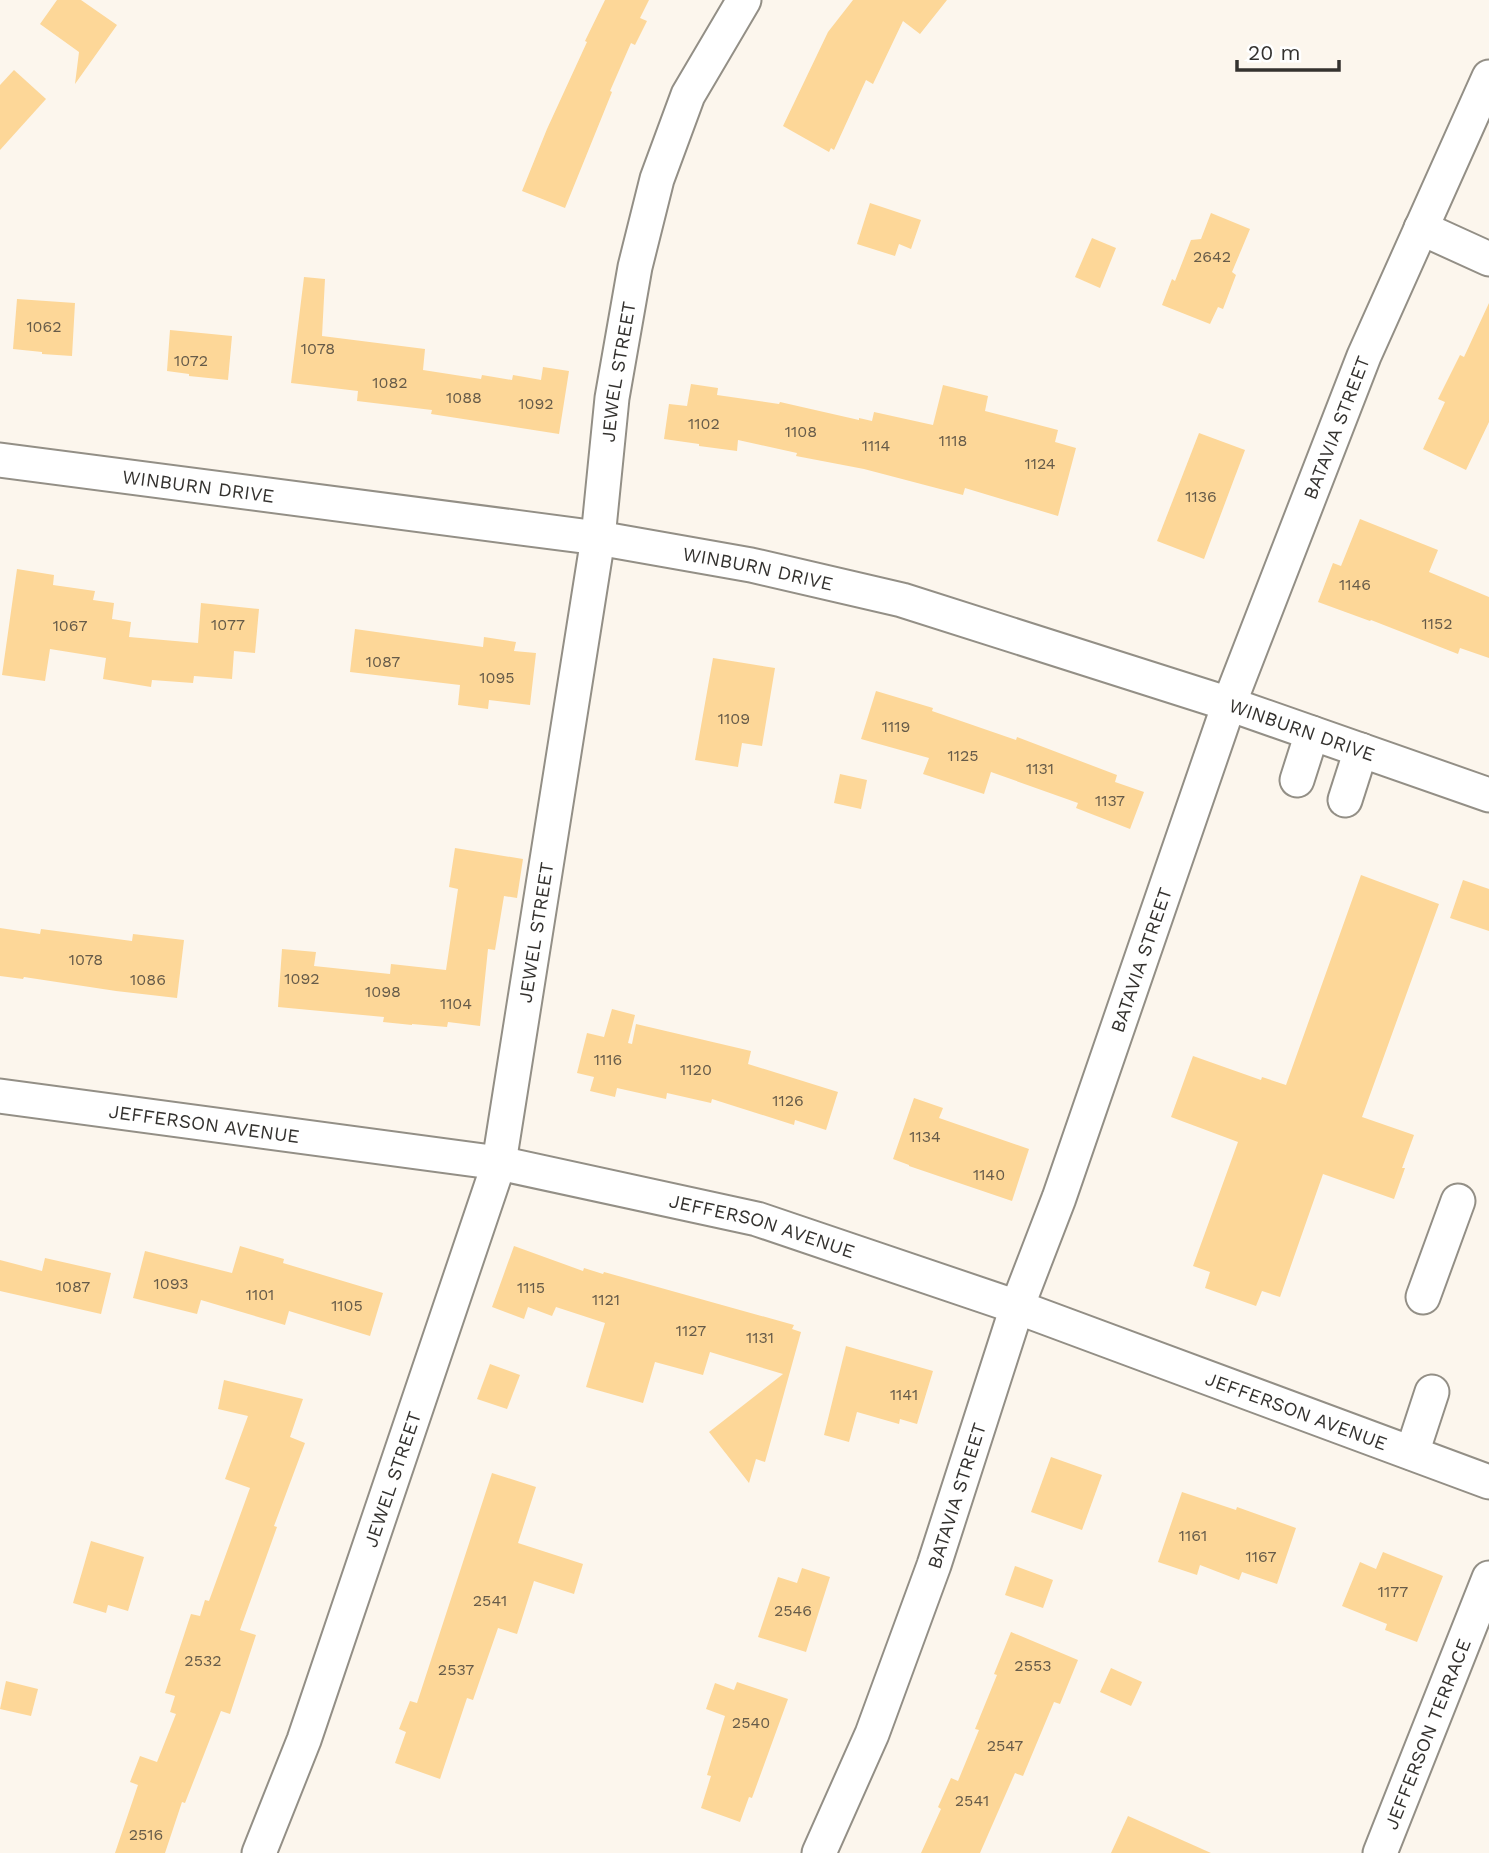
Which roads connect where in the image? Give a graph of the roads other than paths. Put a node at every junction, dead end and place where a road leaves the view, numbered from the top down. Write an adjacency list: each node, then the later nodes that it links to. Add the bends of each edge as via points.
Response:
1 (744, 0): 6 (street, JEWEL STREET, via 688,95 657,179 635,267 612,398)
2 (1489, 77): 3 (street, BATAVIA STREET)
3 (1421, 228): 4 (street); 7 (street, BATAVIA STREET, via 1364,356)
4 (1489, 259)
5 (0, 460): 6 (street, WINBURN DRIVE)
6 (598, 538): 7 (street, WINBURN DRIVE, via 751,565 902,600); 14 (street, JEWEL STREET)
7 (1229, 704): 8 (street, WINBURN DRIVE); 17 (street, BATAVIA STREET)
8 (1312, 733): 9 (street, WINBURN DRIVE); 10 (street)
9 (1361, 750): 11 (street, WINBURN DRIVE); 12 (street)
10 (1297, 780)
11 (1489, 795)
12 (1345, 800)
13 (0, 1096): 14 (street, JEFFERSON AVENUE)
14 (499, 1163): 17 (street, JEFFERSON AVENUE, via 757,1219); 22 (street, JEWEL STREET, via 304,1740)
15 (1458, 1201): 16 (street)
16 (1423, 1297)
17 (1017, 1307): 19 (street, JEFFERSON AVENUE); 23 (street, BATAVIA STREET, via 929,1578 872,1734)
18 (1432, 1392): 19 (street)
19 (1412, 1453): 20 (street, JEFFERSON AVENUE)
20 (1489, 1482)
21 (1489, 1578): 24 (street, JEFFERSON TERRACE)
22 (259, 1853)
23 (819, 1853)
24 (1380, 1853)

